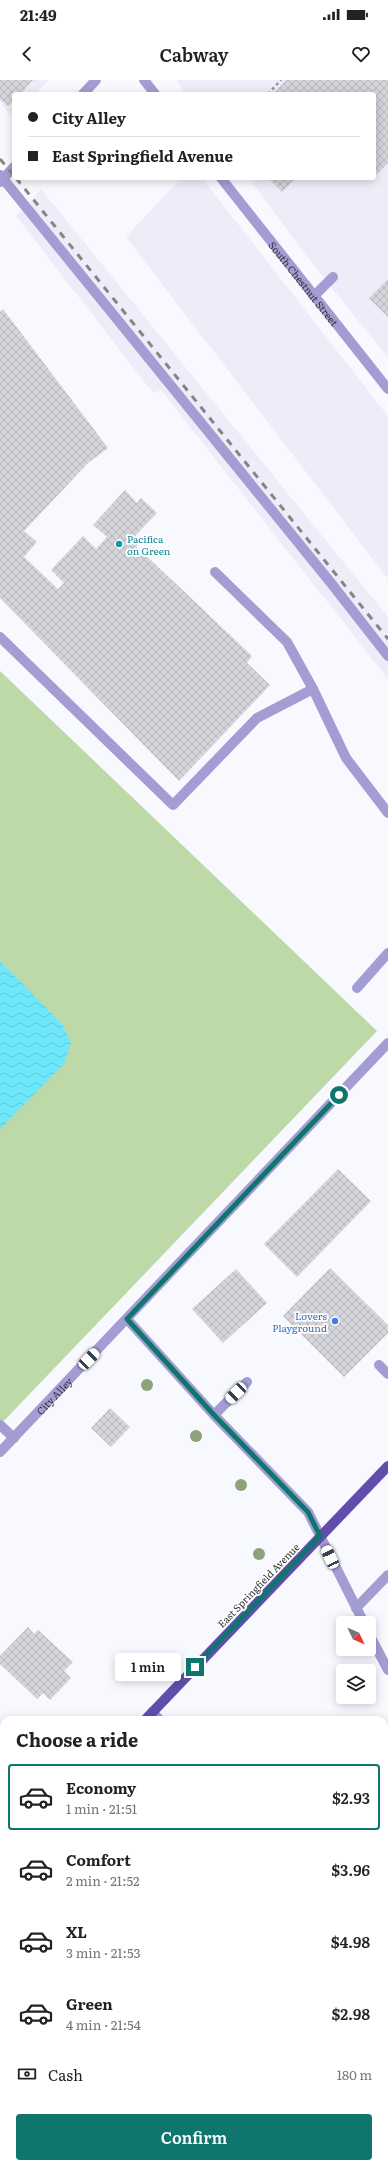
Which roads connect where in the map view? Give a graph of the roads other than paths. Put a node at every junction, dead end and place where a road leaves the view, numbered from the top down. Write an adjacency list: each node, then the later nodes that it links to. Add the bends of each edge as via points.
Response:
1 (96, 80): 3 (street)
2 (144, 80): 4 (street)
3 (85, 92)
4 (153, 92)
5 (12, 169): 8 (street)
6 (0, 175): 14 (street)
7 (223, 180): 10 (street, South Chestnut Street)
8 (0, 182)
9 (333, 277): 10 (street)
10 (314, 296): 11 (street, South Chestnut Street)
11 (388, 389)
12 (215, 572): 15 (street, via 287,642)
13 (0, 637): 15 (street, via 174,805 257,718)
14 (388, 656)
15 (313, 689): 16 (street, via 346,758)
16 (388, 813)
17 (388, 953): 18 (street)
18 (357, 988)
19 (388, 1043): 20 (street, City Alley)
20 (127, 1319): 24 (street); 26 (street, City Alley)
21 (379, 1365): 22 (street)
22 (388, 1374)
23 (247, 1382): 24 (street)
24 (214, 1415): 29 (street, via 308,1512)
25 (0, 1424): 26 (street)
26 (14, 1438): 27 (street, City Alley)
27 (0, 1452)
28 (388, 1466): 29 (main road, East Springfield Avenue)
29 (320, 1536): 31 (street); 35 (main road, East Springfield Avenue)
30 (388, 1575): 31 (street)
31 (356, 1608): 32 (street)
32 (360, 1616)
33 (376, 1647): 34 (street)
34 (388, 1670)
35 (152, 1712): 36 (main road, East Springfield Avenue); 37 (street)
36 (148, 1716)
37 (156, 1716)

